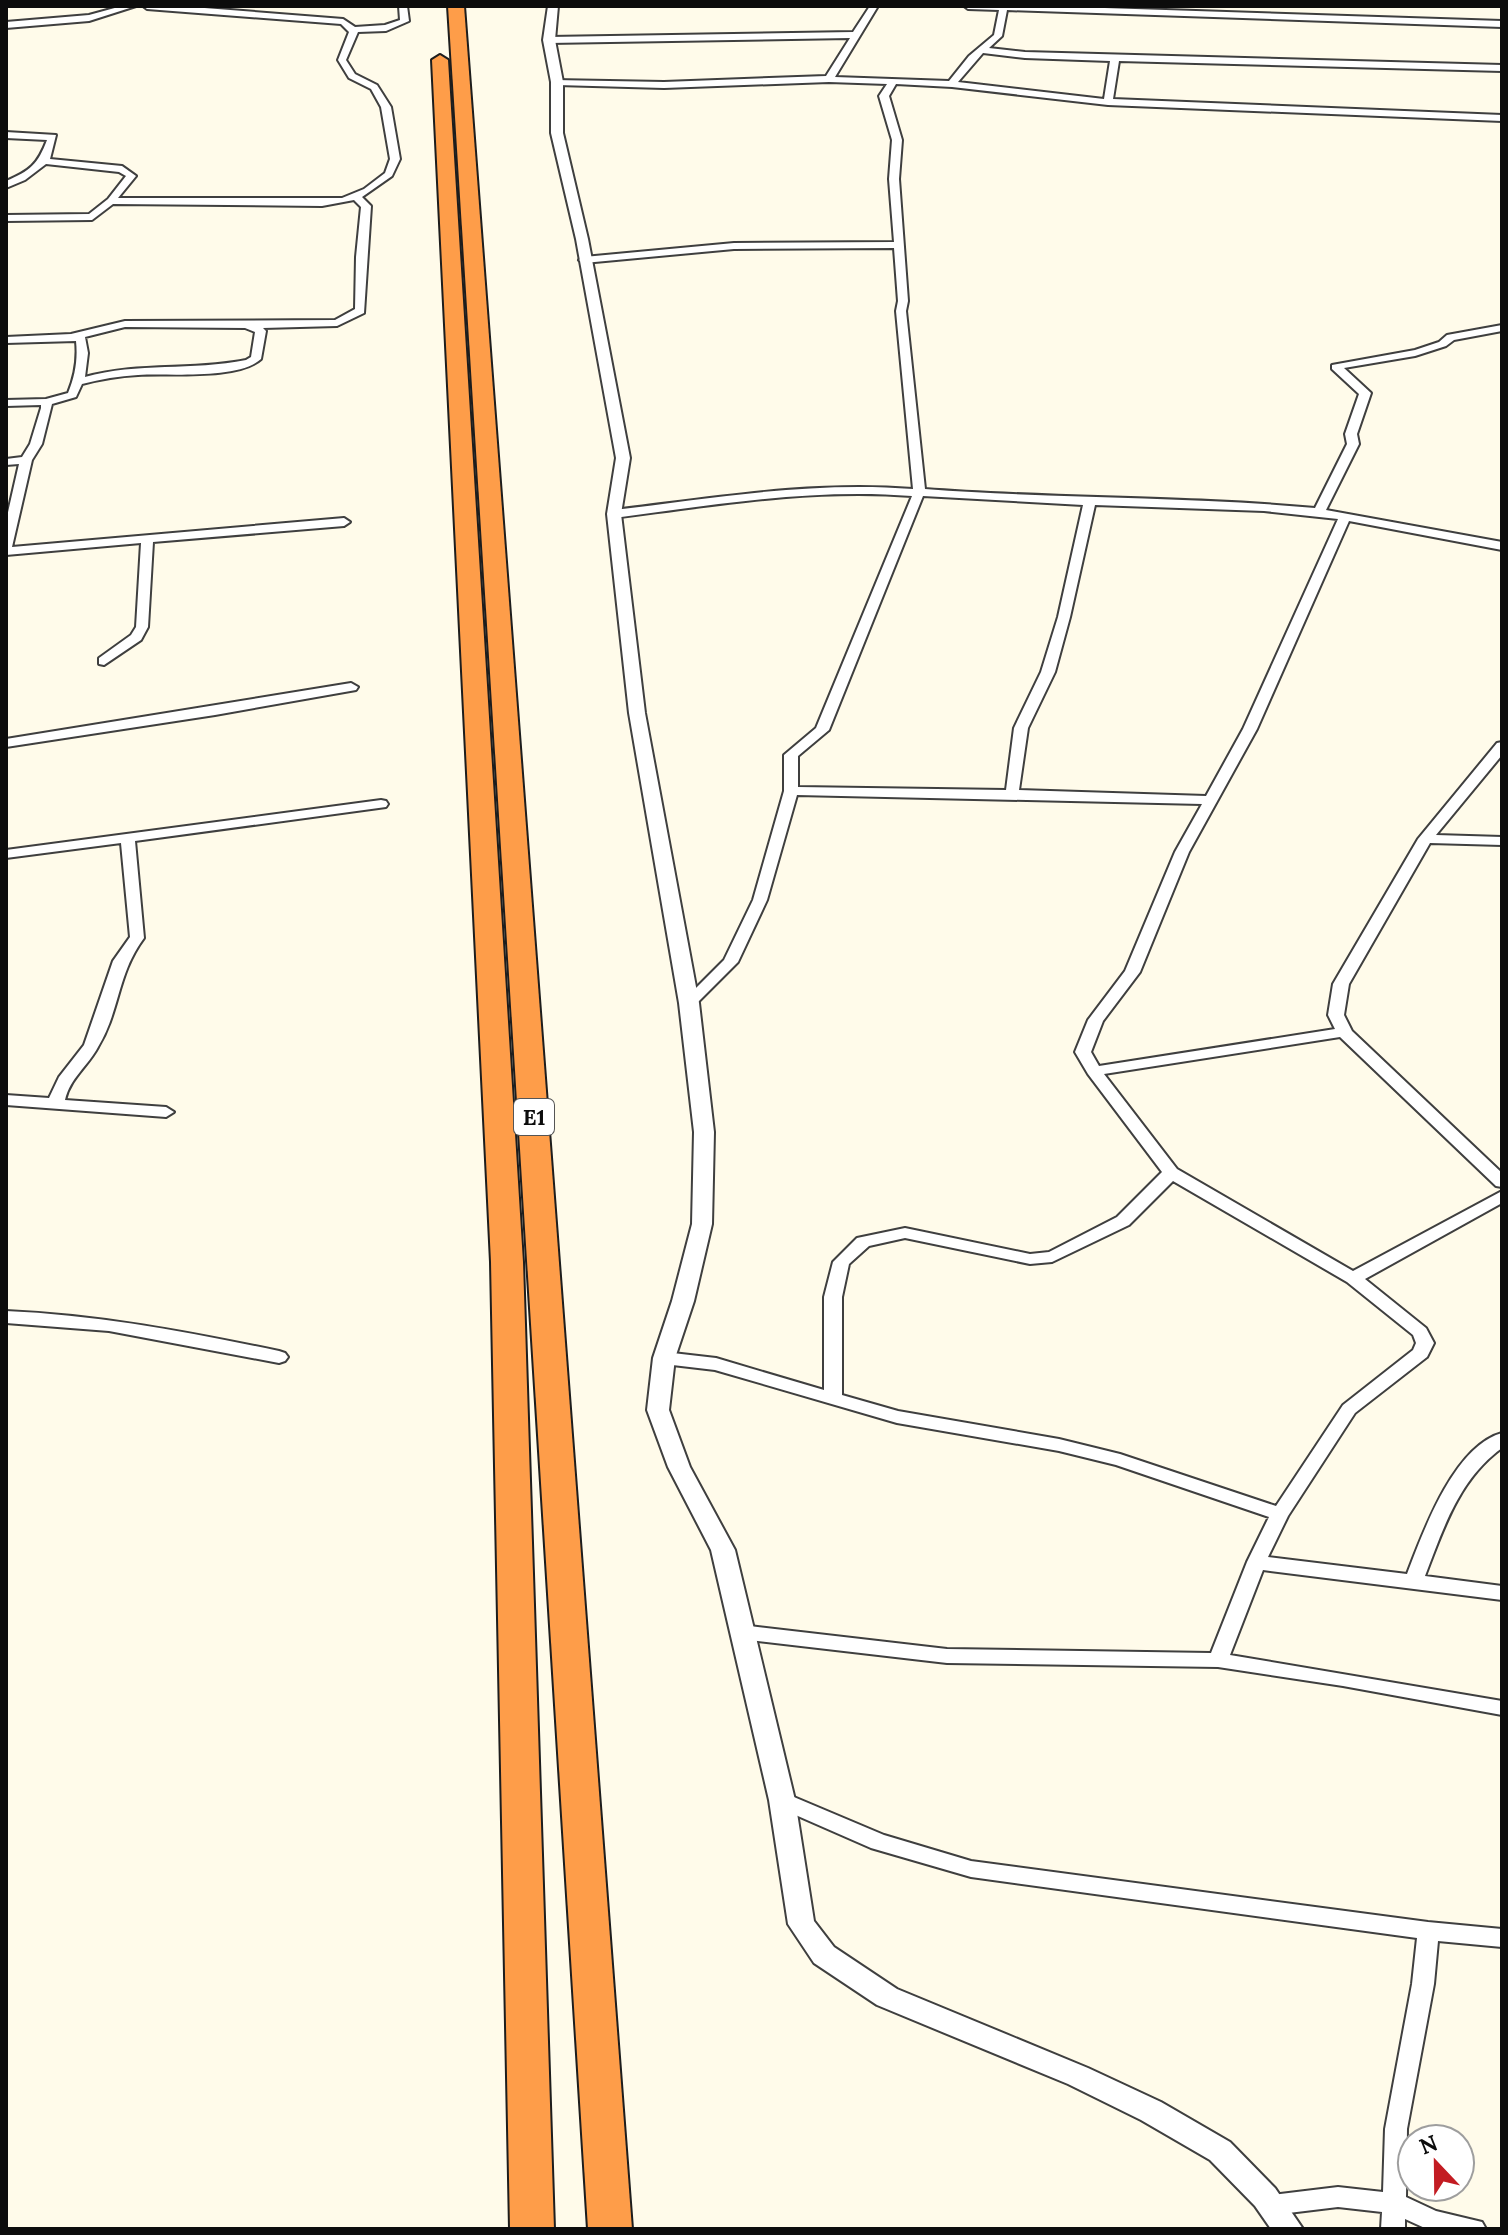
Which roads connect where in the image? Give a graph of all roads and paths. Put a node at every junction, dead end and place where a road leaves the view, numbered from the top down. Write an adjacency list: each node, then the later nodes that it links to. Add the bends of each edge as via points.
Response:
1 (132, 6): 11 (street, via 89,18)
2 (147, 6): 12 (street, via 343,22)
3 (403, 6): 12 (street, via 405,21 396,26)
4 (438, 6): 89 (highway, E1, via 507,1262)
5 (456, 6): 90 (highway, E1)
6 (553, 6): 14 (street)
7 (874, 6): 13 (street)
8 (968, 6): 9 (street)
9 (1003, 9): 10 (street); 15 (street, via 998,36)
10 (1502, 24)
11 (6, 25)
12 (353, 30): 27 (street, via 342,60 352,76 374,87 386,107 395,159 389,174)
13 (855, 35): 14 (street); 18 (street)
14 (549, 40): 19 (street)
15 (982, 50): 16 (street); 21 (street)
16 (1115, 58): 17 (street); 22 (street)
17 (1502, 68)
18 (829, 79): 19 (street, via 664,85); 20 (street)
19 (557, 82): 31 (street, via 557,133)
20 (893, 82): 21 (street); 30 (street, via 884,96 897,140 894,179)
21 (952, 84): 22 (street)
22 (1108, 102): 23 (street)
23 (1502, 118)
24 (6, 135): 25 (street, via 53,137)
25 (44, 161): 26 (street); 28 (street, via 122,169 131,176)
26 (6, 185)
27 (357, 197): 28 (street, via 322,203); 32 (street, via 366,206 360,311 337,323)
28 (111, 201): 29 (street, via 92,217)
29 (6, 218)
30 (900, 245): 31 (street, via 734,246); 41 (street, via 901,311)
31 (584, 260): 44 (street, via 623,458)
32 (247, 325): 34 (street, via 125,324); 36 (street, via 261,331 256,359 249,363)
33 (1502, 328): 43 (street, via 1336,367 1365,393 1351,434 1353,444)
34 (72, 337): 35 (street); 36 (street, via 81,339)
35 (6, 340)
36 (79, 382): 37 (street, via 72,395)
37 (46, 402): 38 (street); 39 (street, via 36,444)
38 (6, 403)
39 (26, 460): 40 (street); 49 (street)
40 (6, 462)
41 (919, 492): 42 (street); 44 (street, via 797,491); 54 (street, via 822,730 791,755)
42 (1090, 502): 43 (street, via 1225,503); 55 (street, via 1048,672 1021,728)
43 (1319, 512): 45 (street)
44 (614, 514): 62 (street, via 637,713)
45 (1344, 518): 48 (street); 56 (street, via 1250,729)
46 (344, 522): 47 (street)
47 (147, 539): 49 (street); 50 (street, via 142,627)
48 (1502, 546)
49 (6, 549)
50 (104, 661)
51 (351, 687): 52 (street)
52 (6, 743)
53 (1502, 746): 58 (street)
54 (791, 791): 55 (street); 62 (street, via 760,900 731,962)
55 (1012, 794): 56 (street)
56 (1209, 800): 64 (street, via 1132,972 1086,1037 1083,1052)
57 (381, 804): 59 (street)
58 (1425, 839): 60 (street); 63 (street, via 1341,984 1336,1015)
59 (128, 840): 61 (street); 66 (street, via 137,938 124,950 92,1046 65,1079)
60 (1502, 841)
61 (6, 854)
62 (689, 1003): 74 (street, via 704,1132 702,1224)
63 (1344, 1032): 64 (street); 69 (street)
64 (1094, 1071): 68 (street)
65 (6, 1100): 66 (street)
66 (56, 1102): 67 (street)
67 (166, 1112)
68 (1171, 1173): 71 (street); 75 (street, via 1123,1221 1052,1257 1030,1259 905,1233 863,1242 841,1262 833,1297)
69 (1502, 1182)
70 (1502, 1196): 71 (street)
71 (1353, 1278): 77 (street, via 1420,1332 1425,1343 1421,1353 1349,1409)
72 (6, 1317): 73 (street, via 145,1329)
73 (279, 1357)
74 (664, 1358): 75 (street, via 716,1364); 81 (street, via 658,1410 679,1467 723,1550)
75 (833, 1397): 77 (street, via 897,1417 1120,1460)
76 (1502, 1439): 79 (street, via 1483,1450 1450,1491)
77 (1280, 1514): 78 (street)
78 (1256, 1562): 79 (street); 82 (street)
79 (1414, 1581): 80 (street)
80 (1502, 1593)
81 (741, 1632): 82 (street, via 947,1656); 84 (street)
82 (1218, 1660): 83 (street)
83 (1502, 1708)
84 (782, 1800): 85 (street, via 878,1842 971,1869); 88 (street, via 801,1924 824,1955 887,1997 1151,2111 1220,2151)
85 (1428, 1931): 86 (street); 87 (street, via 1396,2129)
86 (1502, 1938)
87 (1395, 2203): 88 (street, via 1338,2197); 92 (street); 93 (street, via 1433,2221)
88 (1272, 2205): 91 (street)
89 (532, 2229)
90 (610, 2229)
91 (1288, 2229)
92 (1393, 2229)
93 (1474, 2229)

